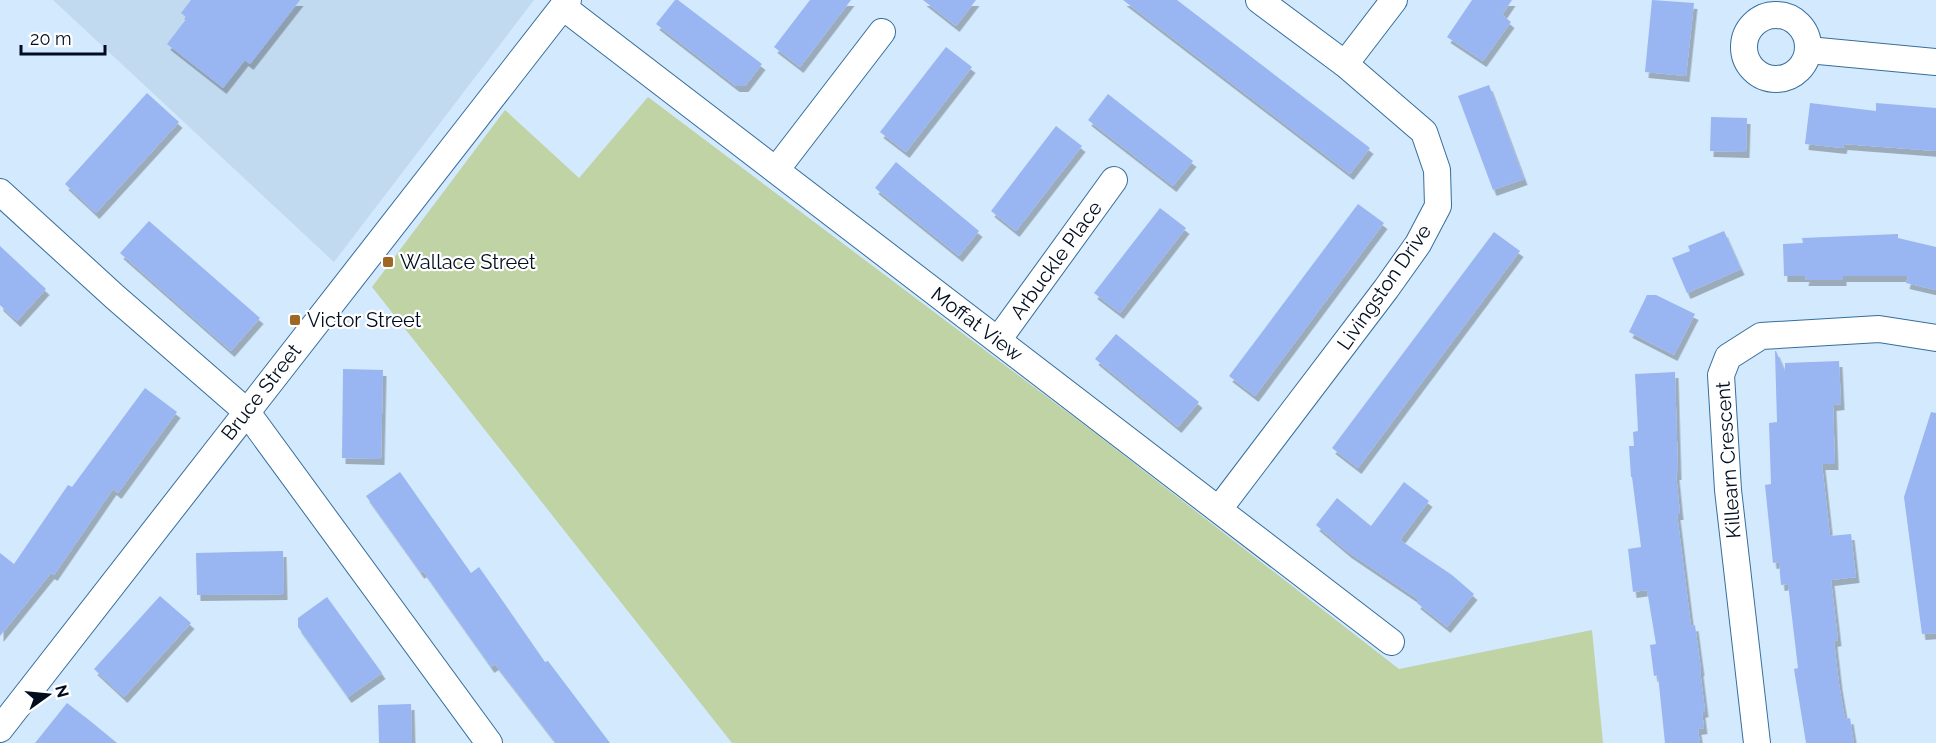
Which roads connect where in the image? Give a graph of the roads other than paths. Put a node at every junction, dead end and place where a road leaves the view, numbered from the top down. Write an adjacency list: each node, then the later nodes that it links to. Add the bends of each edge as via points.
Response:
1 (1259, 0): 7 (street, Livingston Drive)
2 (1394, 0): 7 (street)
3 (566, 3): 8 (street, Moffat View); 13 (street, Bruce Street)
4 (882, 32): 8 (street)
5 (1808, 50): 6 (street)
6 (1936, 62)
7 (1345, 64): 14 (street, Livingston Drive, via 1424,132 1437,170 1438,206 1418,244 1386,289)
8 (776, 170): 12 (street, Moffat View)
9 (1114, 180): 12 (street, Arbuckle Place)
10 (0, 192): 13 (street)
11 (1936, 339): 18 (street, Killearn Crescent, via 1879,329 1761,336 1728,357 1721,375 1728,490)
12 (998, 340): 14 (street, Moffat View)
13 (246, 411): 16 (street, Bruce Street); 17 (street)
14 (1219, 510): 15 (street, Moffat View)
15 (1391, 642)
16 (0, 729)
17 (489, 743)
18 (1757, 743)

